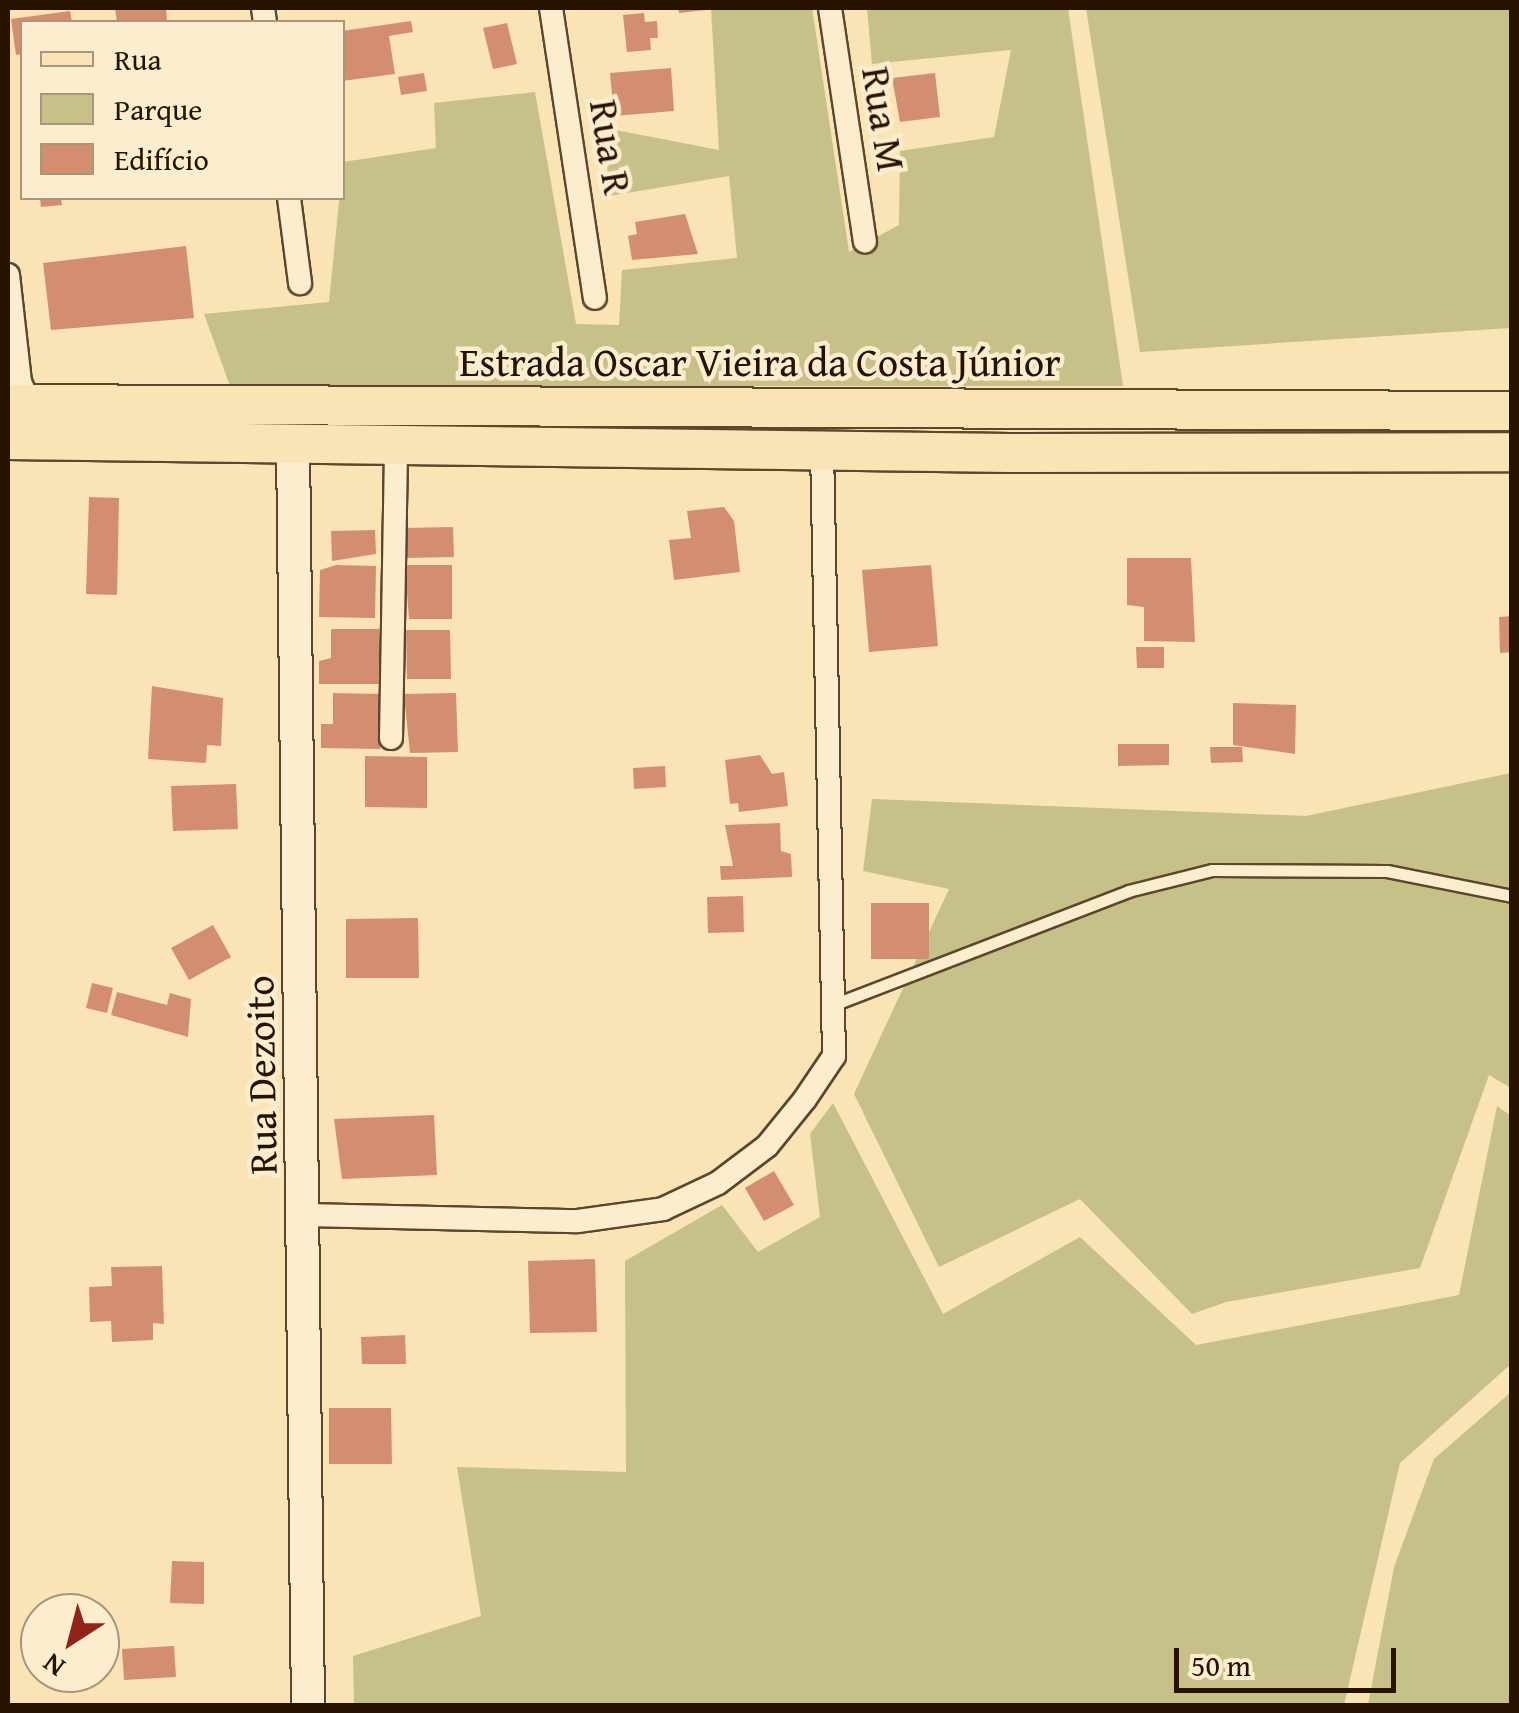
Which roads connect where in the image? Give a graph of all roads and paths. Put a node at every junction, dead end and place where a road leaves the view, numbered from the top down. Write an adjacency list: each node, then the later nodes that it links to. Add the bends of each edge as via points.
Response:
1 (552, 8): 7 (street, Rua R)
2 (830, 8): 4 (street, Rua M)
3 (288, 200): 6 (street)
4 (865, 241)
5 (8, 276): 8 (street)
6 (300, 283)
7 (595, 298)
8 (18, 403): 9 (main road, Estrada Oscar Vieira da Costa Júnior)
9 (1512, 411)
10 (8, 440): 11 (main road)
11 (292, 444): 12 (main road); 18 (main road, Rua Dezoito)
12 (396, 446): 13 (main road); 15 (street)
13 (822, 446): 14 (main road, via 1016,454); 17 (street)
14 (1512, 452)
15 (391, 738)
16 (1512, 896): 17 (lane, via 1387,871 1212,870 1128,892)
17 (834, 1006): 18 (street, via 834,1056 767,1146 718,1182 662,1209 578,1221)
18 (306, 1216): 19 (main road, Rua Dezoito)
19 (308, 1706)

